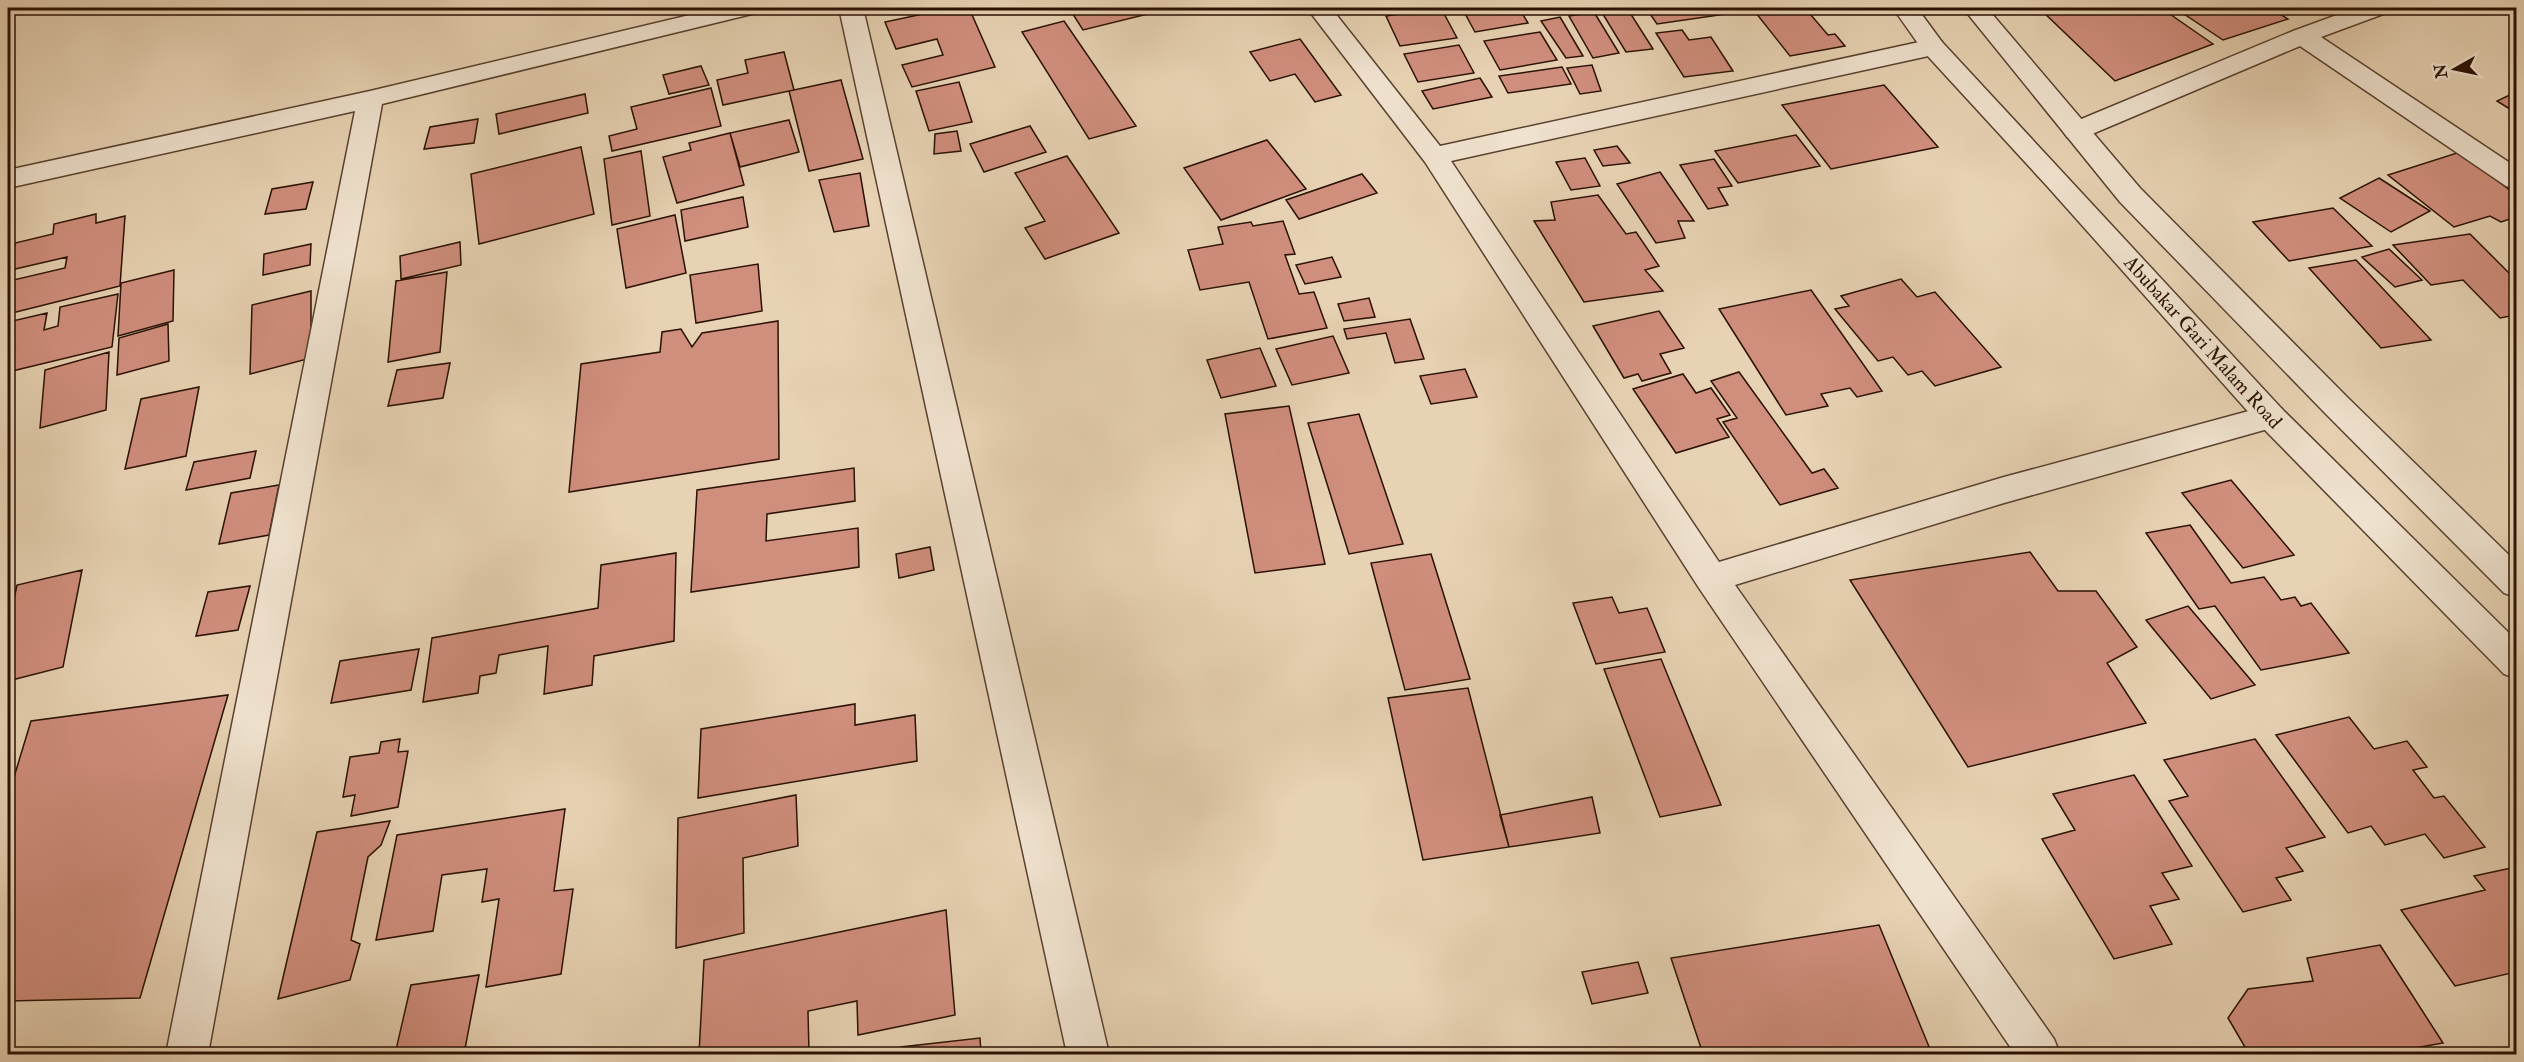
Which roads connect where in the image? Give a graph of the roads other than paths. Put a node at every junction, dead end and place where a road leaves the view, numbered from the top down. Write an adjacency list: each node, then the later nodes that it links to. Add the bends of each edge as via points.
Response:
1 (747, 8): 9 (street)
2 (851, 8): 19 (street)
3 (1319, 8): 11 (street)
4 (1905, 8): 8 (street, Abubakar Gari Malam Road)
5 (1975, 8): 10 (street)
6 (2377, 8): 7 (street)
7 (2302, 36): 10 (street); 13 (street)
8 (1933, 47): 11 (street); 14 (street, Abubakar Gari Malam Road)
9 (370, 99): 12 (street); 18 (street)
10 (2076, 131): 16 (street, via 2130,195)
11 (1434, 156): 15 (street)
12 (8, 179)
13 (2517, 180)
14 (2271, 417): 15 (street, via 2004,490); 17 (street, Abubakar Gari Malam Road)
15 (1711, 578): 20 (street)
16 (2517, 583)
17 (2517, 663)
18 (187, 1054)
19 (1089, 1054)
20 (2039, 1054)

